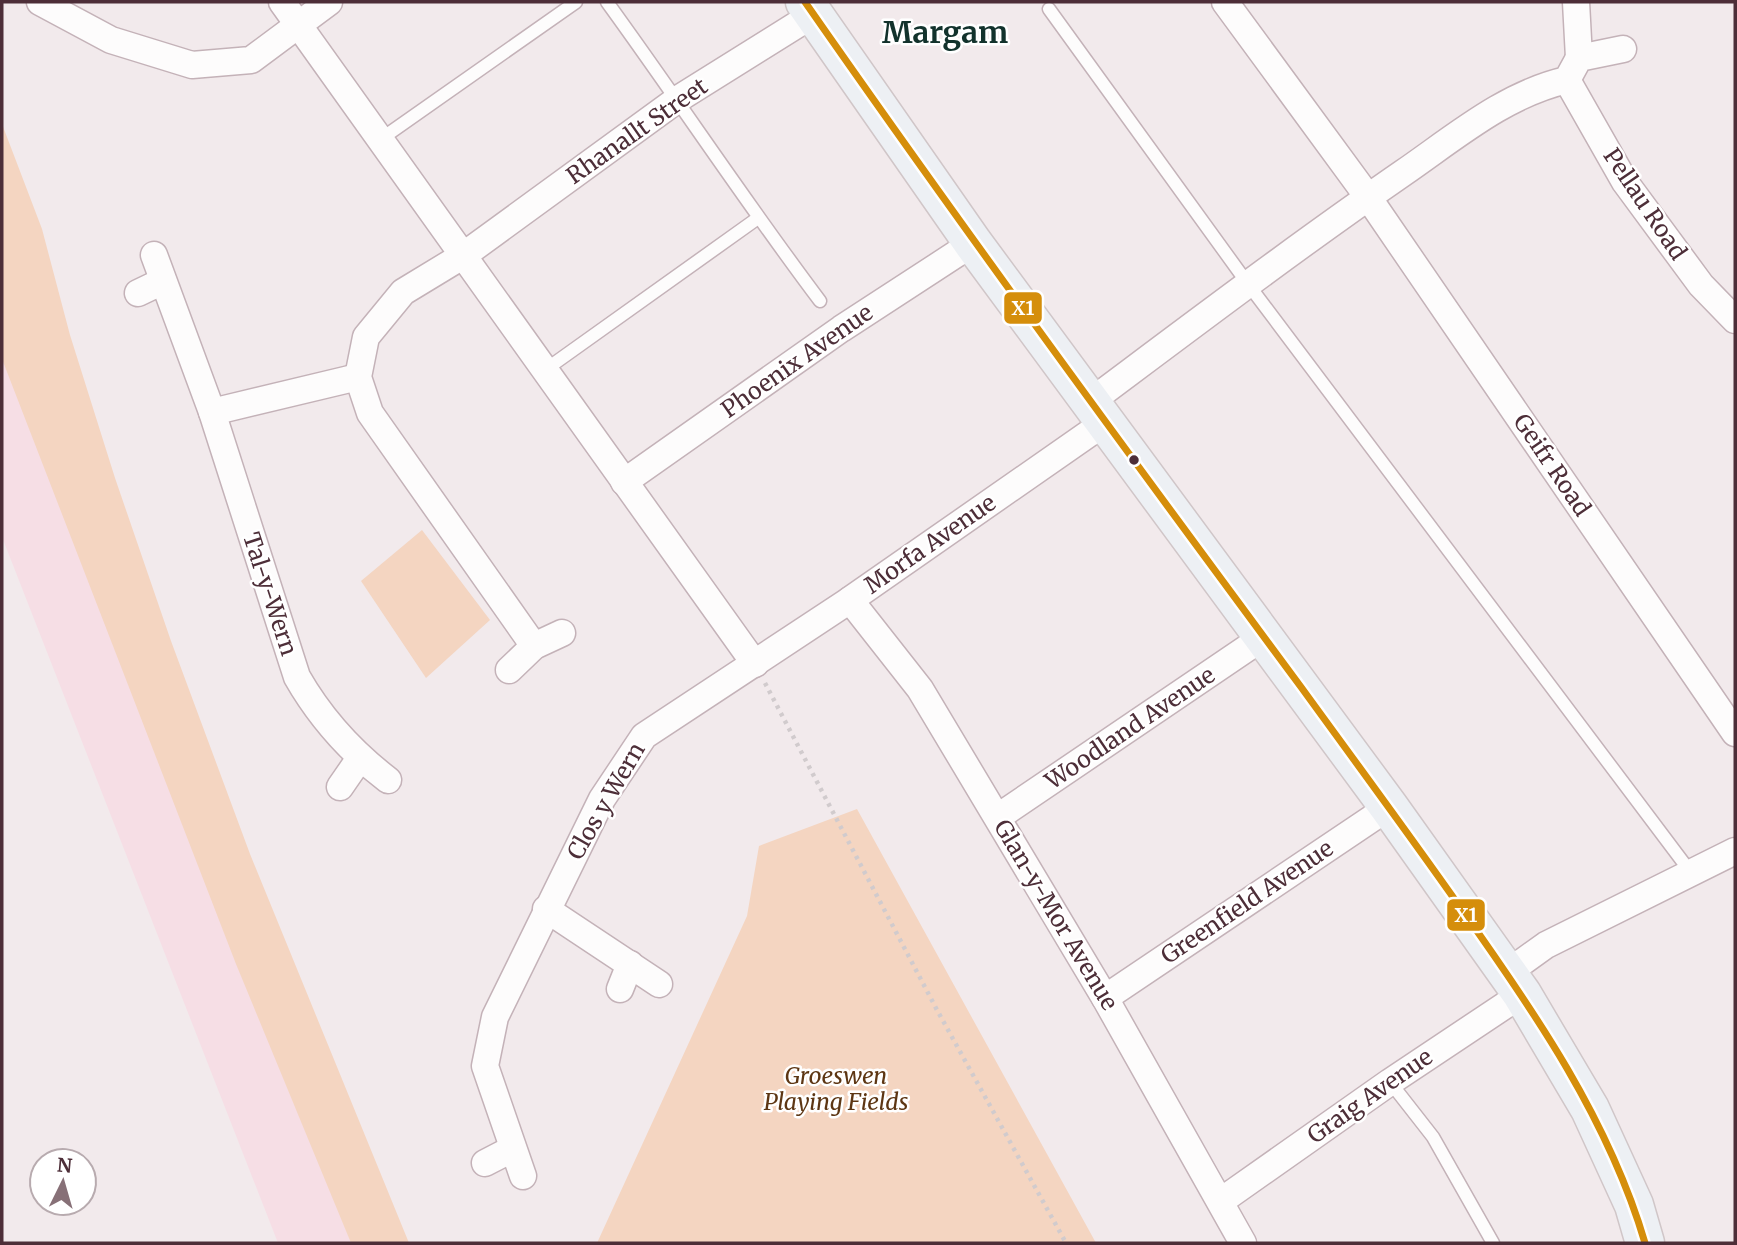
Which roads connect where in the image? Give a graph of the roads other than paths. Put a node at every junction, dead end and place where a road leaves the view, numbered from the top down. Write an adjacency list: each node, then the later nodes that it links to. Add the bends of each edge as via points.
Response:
1 (40, 2): 10 (street, via 111,40 192,65 251,60)
2 (282, 2): 10 (street)
3 (329, 2): 10 (street)
4 (576, 2): 14 (lane)
5 (607, 2): 13 (lane)
6 (1224, 2): 15 (street, Geifr Road)
7 (1576, 2): 12 (street)
8 (810, 8): 13 (street, Rhanallt Street); 17 (main road)
9 (1049, 9): 21 (lane)
10 (298, 24): 14 (street)
11 (1623, 49): 12 (street, Morfa Avenue)
12 (1573, 69): 15 (street, Morfa Avenue, via 1501,106); 24 (street, Pellau Road, via 1625,182 1701,285)
13 (678, 99): 16 (lane); 19 (street, Rhanallt Street)
14 (381, 139): 19 (street)
15 (1368, 197): 21 (street, Morfa Avenue); 36 (street, Geifr Road)
16 (758, 218): 23 (lane); 25 (lane)
17 (973, 243): 28 (main road); 29 (street, Phoenix Avenue, via 841,329)
18 (154, 255): 20 (street, Tal-y-Wern)
19 (464, 255): 25 (street); 26 (street, via 402,292 366,337)
20 (163, 281): 22 (street); 27 (street, Tal-y-Wern)
21 (1248, 284): 28 (street, Morfa Avenue); 43 (lane)
22 (138, 293)
23 (820, 301)
24 (1735, 320)
25 (545, 370): 29 (street)
26 (358, 377): 27 (street); 33 (street, via 370,413)
27 (212, 412): 37 (street, Tal-y-Wern, via 297,677 318,713)
28 (1097, 413): 30 (street, Morfa Avenue); 32 (main road)
29 (624, 482): 34 (street)
30 (850, 600): 34 (street, Morfa Avenue); 41 (street, Glan-y-Mor Avenue, via 920,689)
31 (562, 633): 33 (street)
32 (1262, 638): 40 (main road); 41 (street, Woodland Avenue)
33 (534, 646): 35 (street)
34 (755, 664): 44 (street, Clos y Wern, via 644,736 601,799)
35 (509, 670)
36 (1735, 733)
37 (360, 758): 38 (street, Tal-y-Wern); 39 (street)
38 (388, 780)
39 (340, 787)
40 (1389, 807): 47 (main road); 49 (street, Greenfield Avenue)
41 (998, 817): 49 (street, Glan-y-Mor Avenue)
42 (1735, 851): 43 (street, Graig Avenue)
43 (1692, 874): 47 (street, Graig Avenue, via 1546,945)
44 (546, 909): 45 (street); 51 (street, Clos y Wern, via 495,1017 485,1066)
45 (630, 964): 46 (street); 48 (street)
46 (659, 984)
47 (1514, 984): 50 (street, Graig Avenue); 57 (main road, via 1590,1108 1634,1205)
48 (620, 989)
49 (1105, 998): 54 (street, Glan-y-Mor Avenue)
50 (1390, 1082): 54 (street, Graig Avenue); 56 (lane, via 1433,1137)
51 (512, 1149): 52 (street); 53 (street, Clos y Wern)
52 (485, 1163)
53 (523, 1175)
54 (1221, 1201): 55 (street, Glan-y-Mor Avenue)
55 (1243, 1243)
56 (1493, 1243)
57 (1645, 1243)

